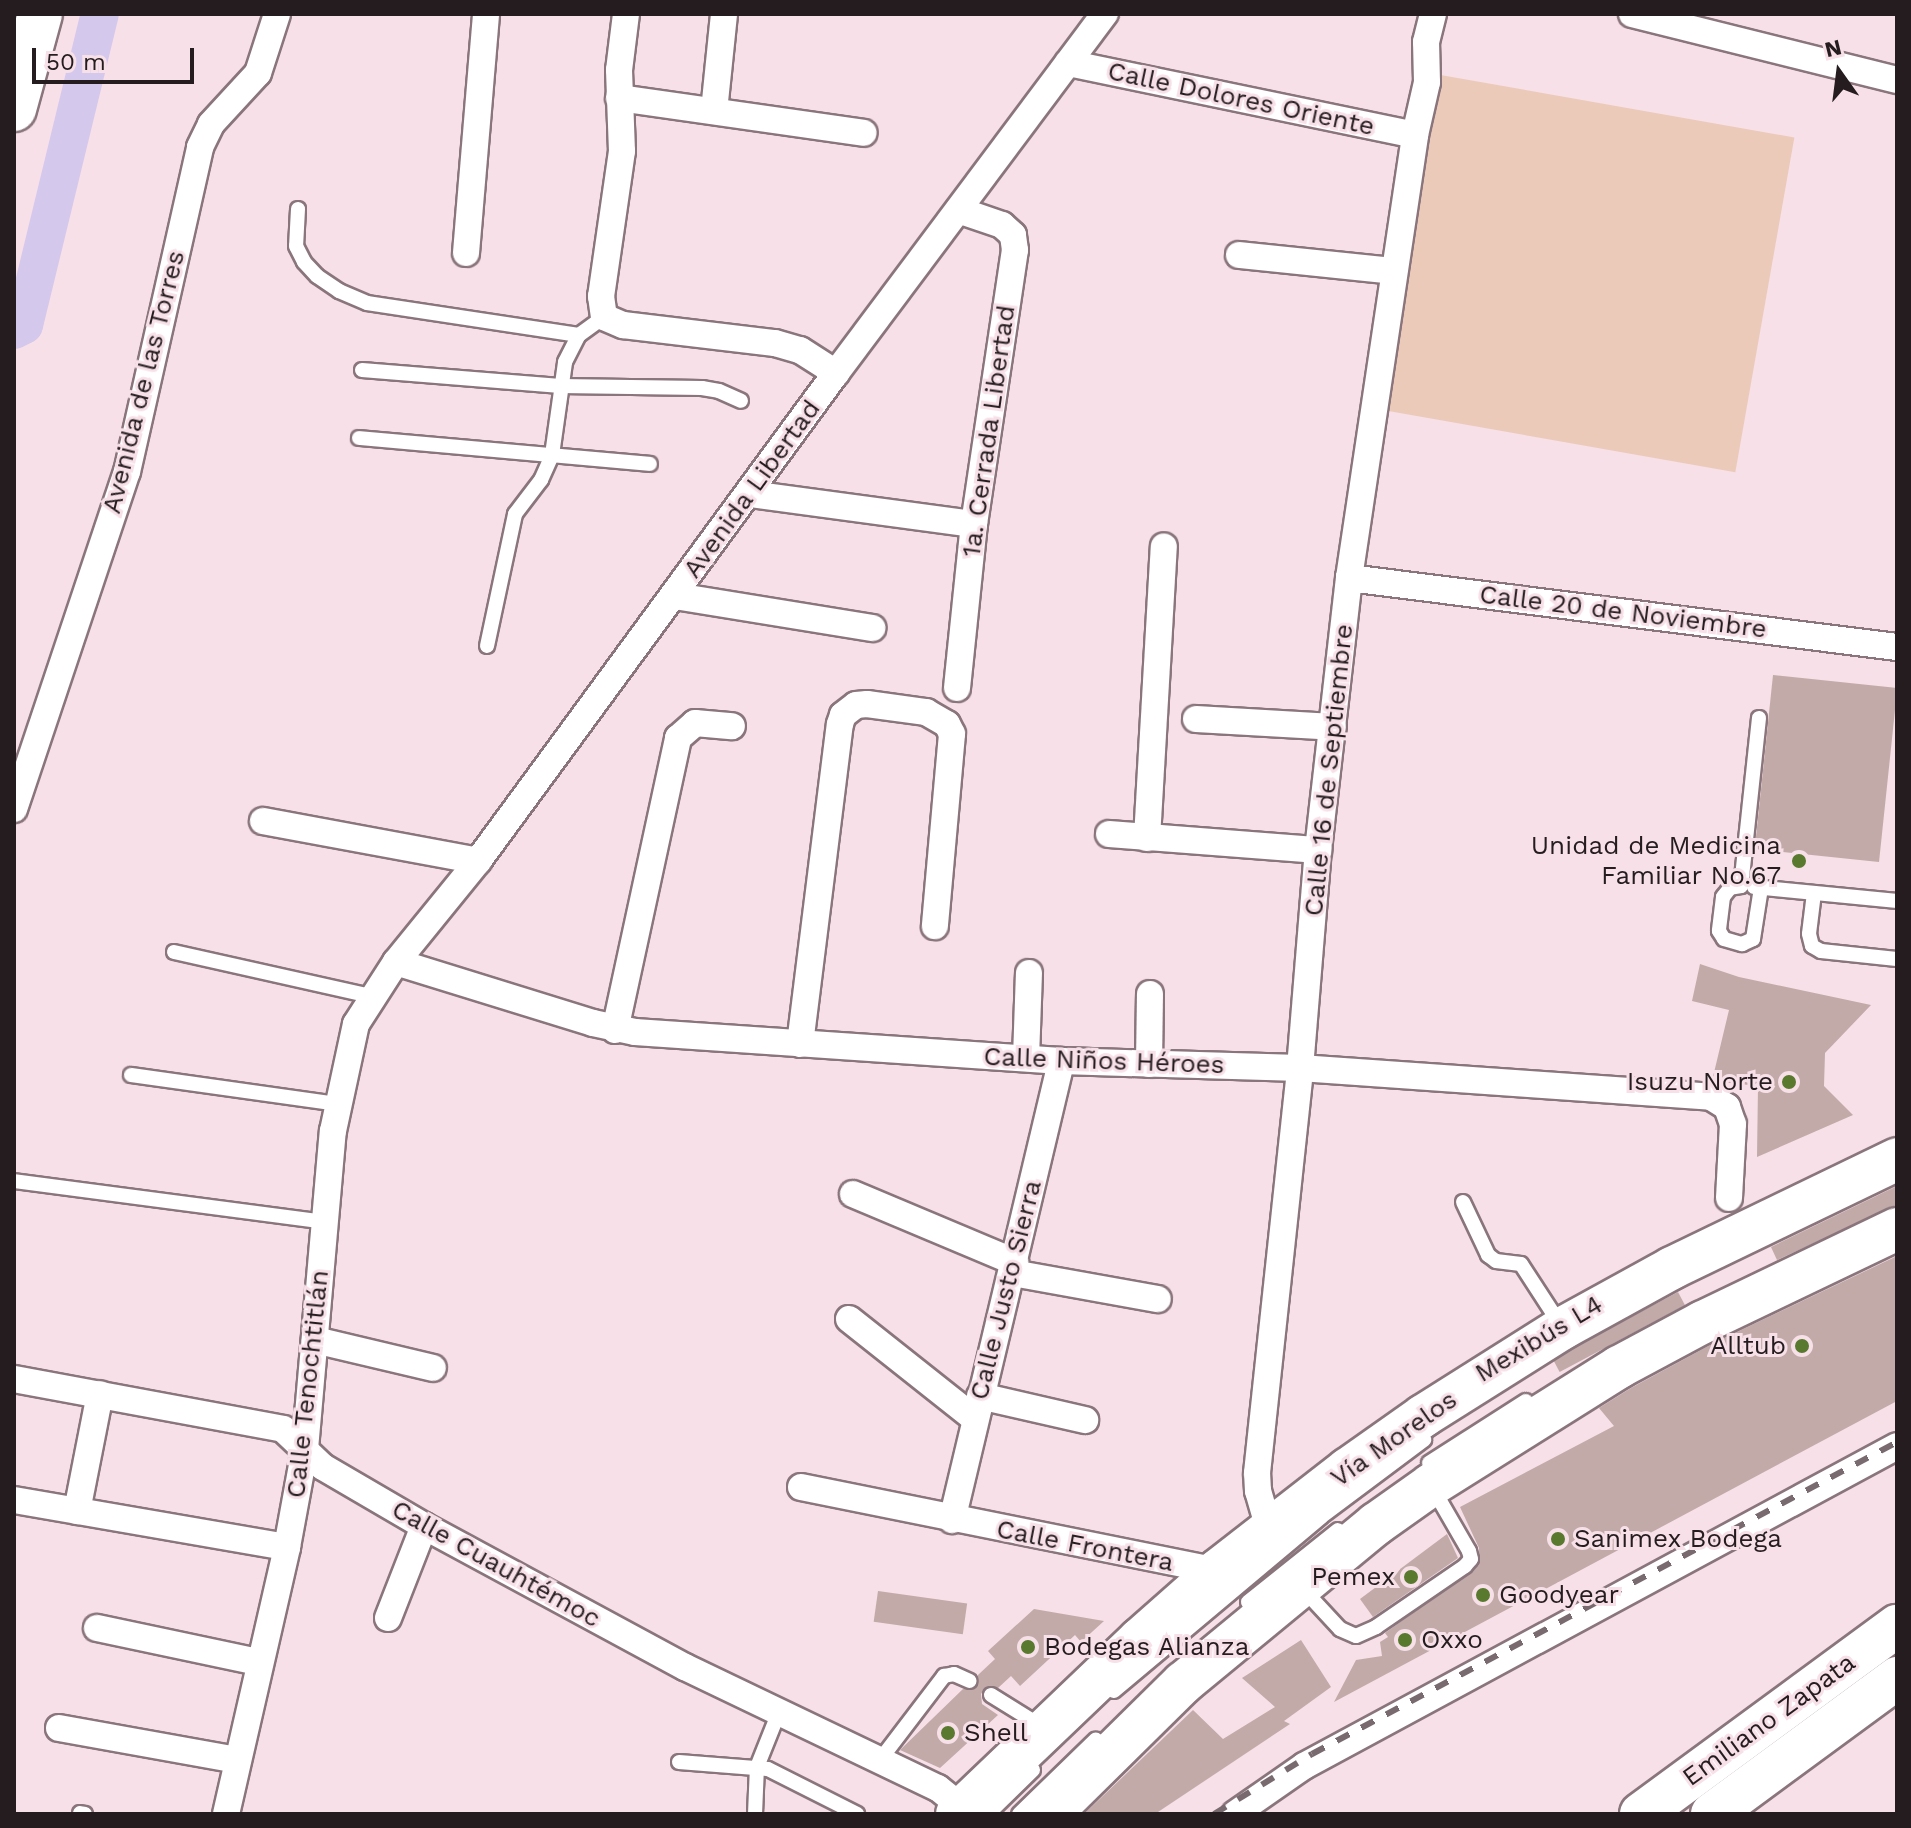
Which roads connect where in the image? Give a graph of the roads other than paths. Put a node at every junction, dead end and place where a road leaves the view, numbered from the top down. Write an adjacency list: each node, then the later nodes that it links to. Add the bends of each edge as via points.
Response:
1 (40, 14): 12 (highway)
2 (277, 14): 43 (street, Avenida de las Torres, via 258,73 211,124 200,147 127,472)
3 (486, 14): 18 (street)
4 (626, 14): 11 (street)
5 (724, 14): 13 (street)
6 (1105, 14): 9 (street, Avenida Libertad)
7 (1433, 14): 15 (street, Calle 16 de Septiembre, via 1426,42 1427,82)
8 (1632, 14): 10 (street)
9 (1068, 63): 15 (street, Calle Dolores Oriente); 17 (street, Avenida Libertad)
10 (1897, 80)
11 (619, 98): 13 (street); 21 (street, via 622,151 601,296)
12 (14, 109)
13 (714, 111): 14 (street)
14 (864, 133)
15 (1415, 135): 20 (street, Calle 16 de Septiembre)
16 (298, 209): 22 (lane, via 296,246 317,276 339,291 367,303)
17 (958, 210): 24 (street, Avenida Libertad); 31 (street, 1a. Cerrada Libertad, via 1002,225 1013,235 1015,250)
18 (466, 253)
19 (1239, 255): 20 (street)
20 (1394, 271): 33 (street, Calle 16 de Septiembre)
21 (604, 317): 22 (lane); 24 (street, via 623,325 775,343 800,350)
22 (579, 335): 25 (lane)
23 (362, 370): 25 (lane)
24 (836, 373): 30 (street, Avenida Libertad)
25 (560, 386): 26 (lane, via 702,388); 28 (lane)
26 (741, 401)
27 (359, 438): 28 (lane)
28 (552, 455): 29 (lane); 36 (lane, via 515,514)
29 (650, 464)
30 (751, 494): 31 (street); 34 (street, Avenida Libertad)
31 (974, 524): 38 (street, 1a. Cerrada Libertad)
32 (1164, 546): 46 (street)
33 (1349, 578): 37 (street, Calle 20 de Noviembre); 42 (street, Calle 16 de Septiembre)
34 (675, 596): 35 (street); 48 (street, Avenida Libertad)
35 (872, 628)
36 (487, 646)
37 (1897, 647)
38 (957, 688)
39 (1759, 718): 49 (lane)
40 (1196, 719): 42 (street)
41 (732, 726): 60 (street, via 695,723 678,738)
42 (1333, 727): 47 (street, Calle 16 de Septiembre)
43 (14, 809)
44 (263, 821): 48 (street)
45 (1109, 834): 46 (street)
46 (1147, 838): 47 (street)
47 (1318, 850): 65 (street, Calle 16 de Septiembre)
48 (478, 861): 56 (street, Avenida Libertad)
49 (1741, 886): 50 (lane); 50 (lane, via 1730,888 1723,897 1719,931 1727,941 1742,944 1755,934)
50 (1761, 888): 51 (lane)
51 (1814, 893): 52 (lane); 55 (lane, via 1809,934 1816,949)
52 (1897, 901)
53 (935, 926): 61 (street, via 952,734 947,724 926,712 856,705 840,724)
54 (174, 952): 59 (lane)
55 (1897, 959)
56 (396, 962): 59 (street, Calle Tenochtitlán); 60 (street, Calle Niños Héroes)
57 (1029, 973): 62 (street)
58 (1150, 994): 64 (street)
59 (371, 996): 67 (street, Calle Tenochtitlán, via 350,1041)
60 (615, 1030): 61 (street, Calle Niños Héroes)
61 (800, 1044): 62 (street, Calle Niños Héroes)
62 (1026, 1058): 63 (street, Calle Niños Héroes)
63 (1061, 1061): 64 (street, Calle Niños Héroes); 75 (street, Calle Justo Sierra)
64 (1149, 1064): 65 (street, Calle Niños Héroes)
65 (1300, 1068): 71 (street, Calle Niños Héroes, via 1711,1097 1727,1107 1733,1124); 98 (street, Calle 16 de Septiembre, via 1257,1473)
66 (131, 1075): 67 (lane)
67 (337, 1104): 73 (street, Calle Tenochtitlán)
68 (1897, 1159): 79 (main road, Vía Morelos, via 1672,1268)
69 (14, 1181): 73 (lane)
70 (853, 1194): 75 (street)
71 (1729, 1198)
72 (1463, 1202): 79 (lane, via 1488,1255 1521,1264)
73 (325, 1222): 80 (street, Calle Tenochtitlán)
74 (1897, 1229): 91 (main road, via 1703,1322)
75 (1014, 1267): 77 (street); 86 (street, Calle Justo Sierra)
76 (1763, 1276): 81 (lane, Mexibús L4)
77 (1158, 1299)
78 (849, 1319): 86 (street)
79 (1563, 1328): 98 (main road, Vía Morelos, via 1423,1416)
80 (315, 1340): 82 (street); 90 (street, Calle Tenochtitlán)
81 (1591, 1365)
82 (433, 1368)
83 (14, 1379): 85 (street, Calle Cuauhtémoc)
84 (1543, 1392): 91 (lane, Mexibús L4)
85 (100, 1394): 90 (street, Calle Cuauhtémoc, via 283,1429); 94 (street)
86 (977, 1407): 87 (street); 96 (street, Calle Justo Sierra)
87 (1085, 1420)
88 (1436, 1431): 110 (lane, via 1321,1517)
89 (1897, 1446): 125 (street, via 1304,1766)
90 (305, 1449): 97 (street, Calle Cuauhtémoc, via 323,1467); 99 (street, Calle Tenochtitlán)
91 (1422, 1480): 101 (main road); 101 (lane, via 1469,1551 1465,1566 1356,1636 1340,1629)
92 (801, 1487): 96 (street, Calle Frontera)
93 (14, 1500): 94 (street)
94 (77, 1511): 99 (street)
95 (1352, 1519): 102 (lane)
96 (952, 1520): 100 (street, Calle Frontera)
97 (424, 1526): 103 (street); 111 (street, Calle Cuauhtémoc)
98 (1269, 1529): 100 (main road, Vía Morelos)
99 (287, 1547): 106 (street, Calle Tenochtitlán)
100 (1217, 1571): 114 (main road, Vía Morelos)
101 (1299, 1585): 124 (main road, via 1183,1683)
102 (1230, 1617)
103 (388, 1618)
104 (1897, 1626): 126 (main road, Emiliano Zapata)
105 (97, 1628): 106 (street)
106 (259, 1662): 115 (street, Calle Tenochtitlán)
107 (1897, 1678): 127 (main road, Emiliano Zapata)
108 (970, 1681): 116 (lane, via 944,1676)
109 (991, 1695): 114 (lane)
110 (1105, 1699)
111 (779, 1712): 116 (street, Calle Cuauhtémoc); 118 (lane)
112 (1113, 1723): 123 (lane)
113 (59, 1728): 115 (street)
114 (1043, 1745): 119 (main road, Vía Morelos)
115 (237, 1760): 120 (street, Calle Tenochtitlán)
116 (880, 1760): 119 (street, Calle Cuauhtémoc, via 938,1788)
117 (679, 1762): 118 (lane)
118 (757, 1767): 121 (lane); 122 (lane)
119 (969, 1812)
120 (226, 1814)
121 (755, 1814)
122 (857, 1814)
123 (1019, 1814)
124 (1050, 1814)
125 (1235, 1814)
126 (1641, 1814)
127 (1712, 1814)

